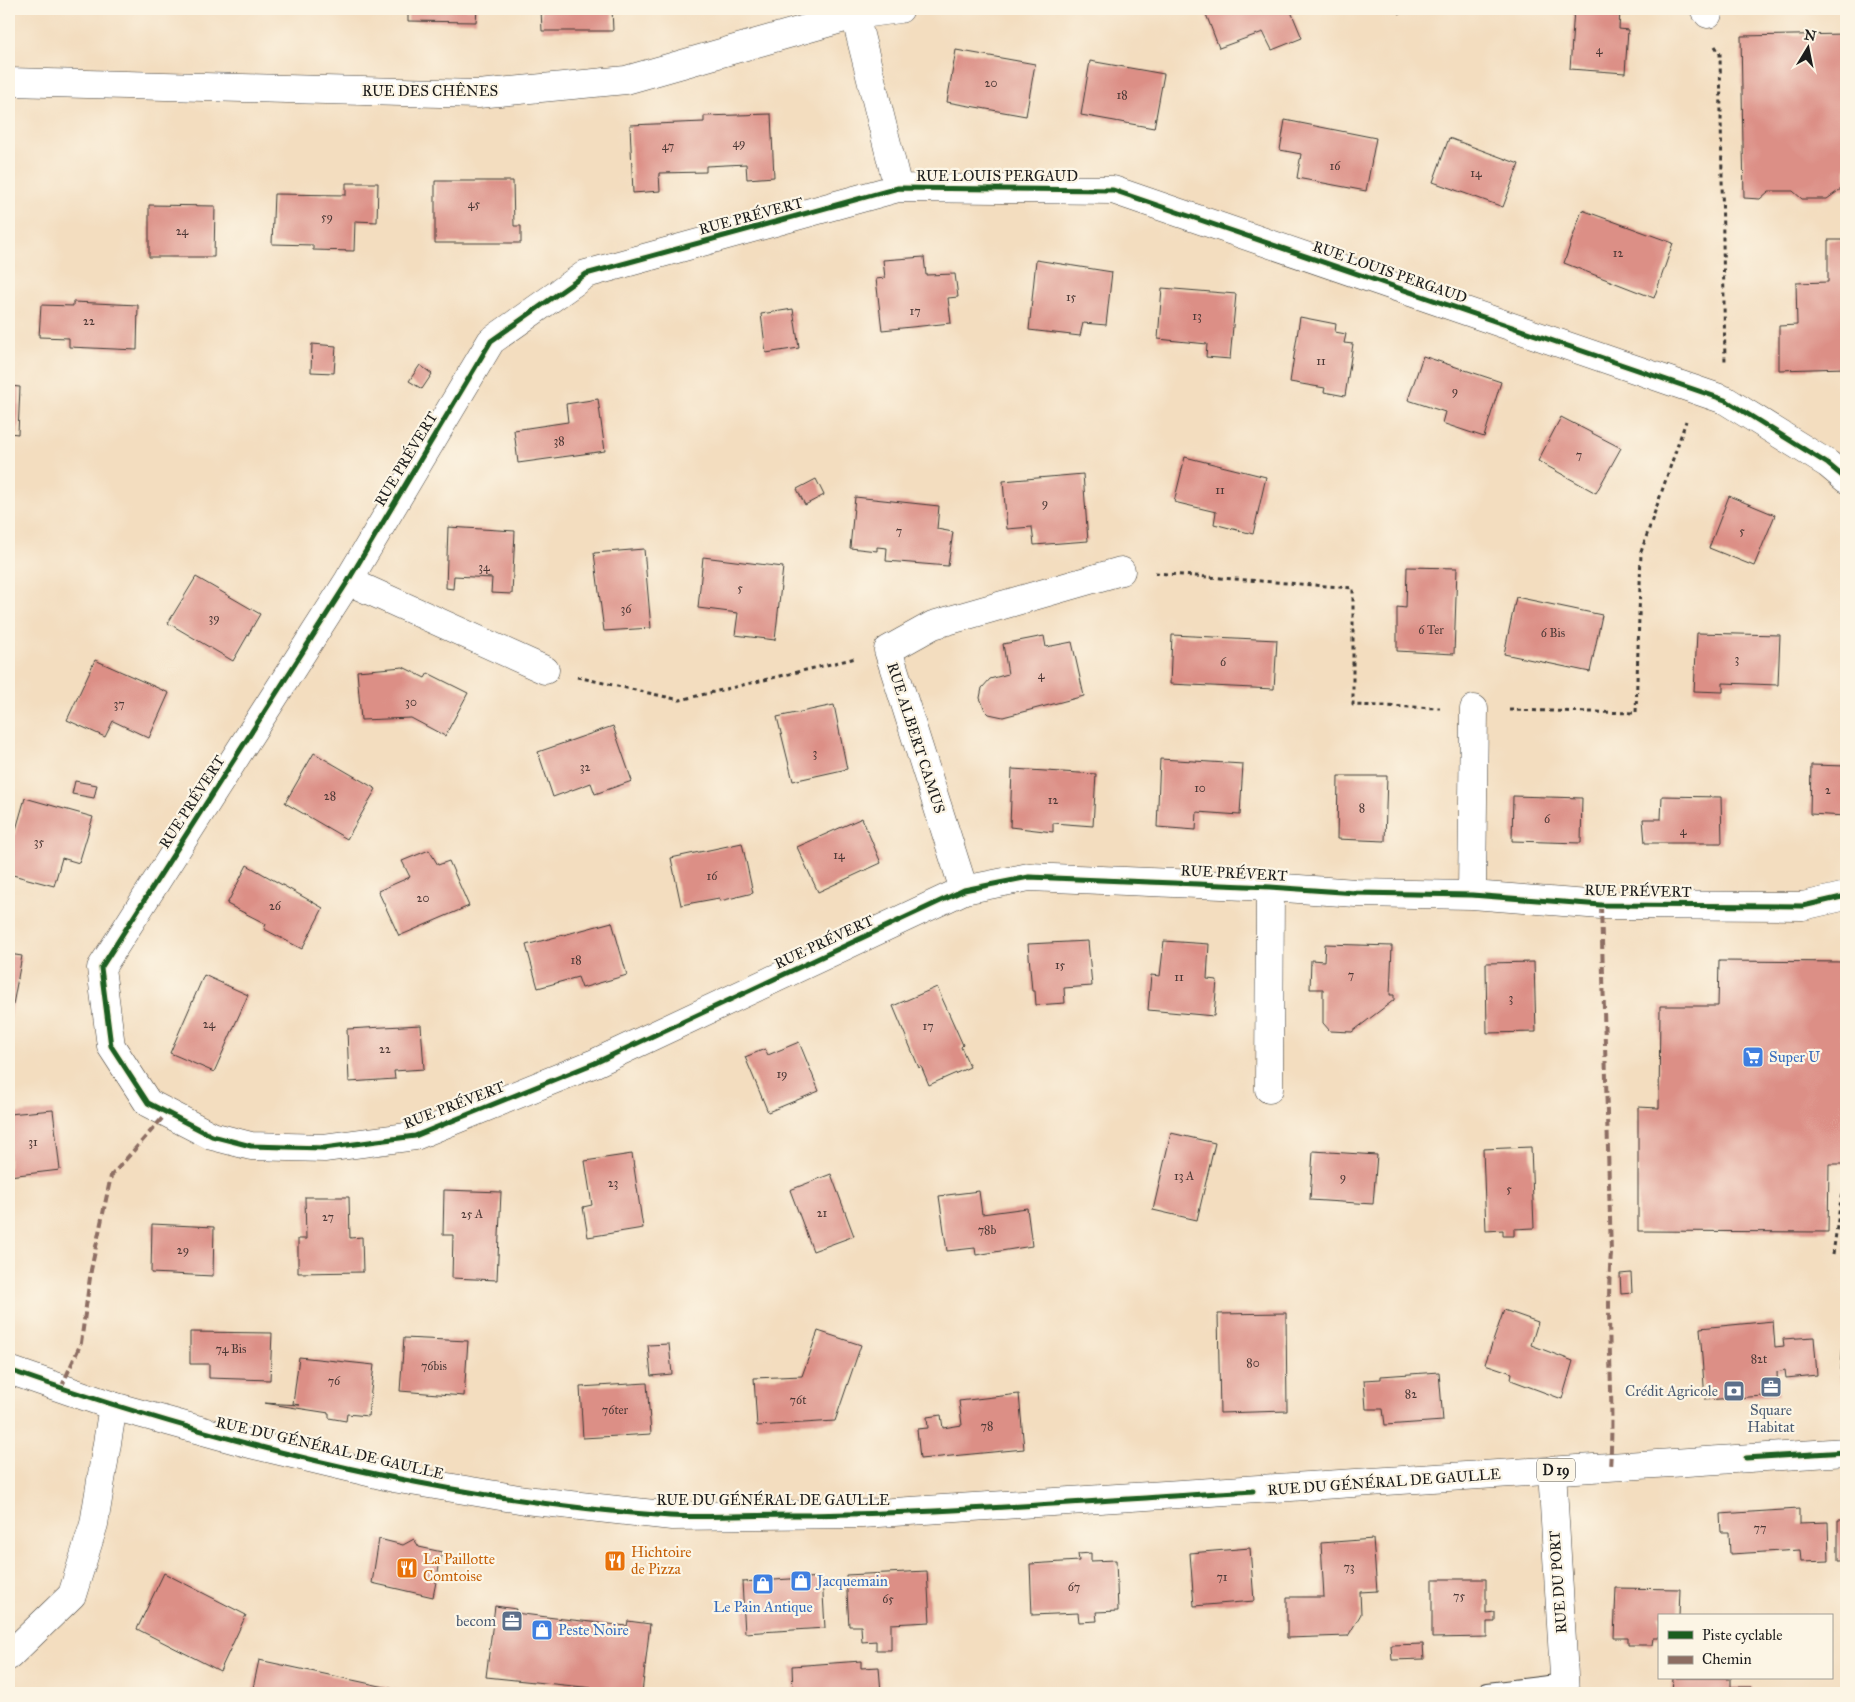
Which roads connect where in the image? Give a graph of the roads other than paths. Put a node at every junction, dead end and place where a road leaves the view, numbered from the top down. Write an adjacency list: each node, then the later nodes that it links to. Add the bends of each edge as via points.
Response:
1 (900, 9): 2 (street, RUE DES CHÊNES)
2 (855, 15): 3 (street, RUE DES CHÊNES, via 626,80 478,94); 4 (street)
3 (9, 82)
4 (898, 188): 5 (street, RUE LOUIS PERGAUD, via 1113,190 1725,400 1828,464); 7 (street, RUE PRÉVERT, via 586,274 492,341)
5 (1846, 479)
6 (1121, 570): 11 (street, RUE ALBERT CAMUS, via 933,625 888,650)
7 (348, 581): 8 (street); 11 (street, RUE PRÉVERT, via 101,968 111,1046 148,1103 166,1114 212,1136 250,1146 324,1148 415,1136 595,1063)
8 (544, 670)
9 (1474, 709): 12 (street)
10 (1270, 886): 11 (street, RUE PRÉVERT, via 1029,877); 12 (street, RUE PRÉVERT, via 1356,893); 14 (street)
11 (964, 890)
12 (1472, 894): 13 (street, RUE PRÉVERT, via 1601,905 1803,906)
13 (1846, 896)
14 (1269, 1090)
15 (9, 1370): 16 (street, RUE DU GÉNÉRAL DE GAULLE / D 19)
16 (113, 1406): 18 (street, RUE DU GÉNÉRAL DE GAULLE / D 19, via 254,1445 393,1478 525,1500 672,1516 862,1514); 19 (street, via 94,1524 72,1595)
17 (1846, 1452): 18 (street, RUE DU GÉNÉRAL DE GAULLE / D 19)
18 (1552, 1470): 20 (street, RUE DU PORT)
19 (9, 1656)
20 (1565, 1688): 21 (lane)
21 (1488, 1693)

